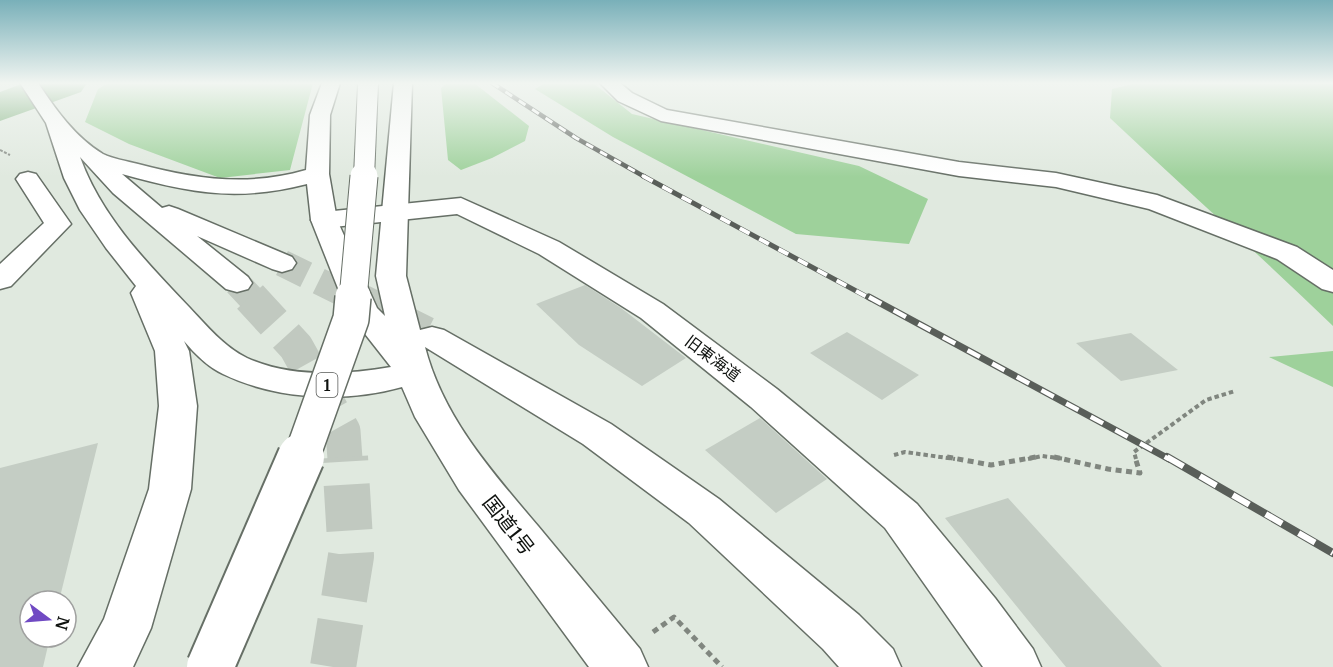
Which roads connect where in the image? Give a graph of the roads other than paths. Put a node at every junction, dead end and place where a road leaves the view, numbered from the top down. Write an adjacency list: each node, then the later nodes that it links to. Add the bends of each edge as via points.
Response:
1 (49, 114): 6 (main road, 1)
2 (320, 114): 8 (main road, 国道1号)
3 (367, 114): 21 (main road, 1, bridge, via 351,319 304,451)
4 (401, 114): 11 (main road, 国道1号)
5 (659, 114): 17 (main road, via 958,169 1056,180 1157,204 1287,253)
6 (58, 128): 7 (main road, 1); 14 (main road, 1, via 83,192)
7 (96, 159): 8 (main road, 1, via 154,175 235,188 268,186); 10 (main road, 1)
8 (317, 174): 12 (main road, 国道1号)
9 (28, 179): 15 (main road, via 58,224)
10 (142, 204): 13 (main road, 1); 16 (main road, 1)
11 (395, 212): 12 (main road, 旧東海道); 18 (main road, 国道1号, via 391,276 401,326); 23 (main road, 旧東海道, via 461,206 549,248 652,311 764,398 902,516)
12 (324, 220): 18 (main road, 国道1号, via 363,311)
13 (282, 263)
14 (136, 269): 18 (main road, 1, via 203,342 234,365 288,381 340,385 368,383); 20 (main road, 1, via 172,351 178,406 170,489 126,628)
15 (0, 280)
16 (237, 283)
17 (1333, 283)
18 (423, 355): 19 (main road, 国道1号, via 434,417 474,479); 22 (main road, via 597,434 704,511 841,632)
19 (635, 652)
20 (105, 667)
21 (210, 667)
22 (874, 667)
23 (1014, 667)

